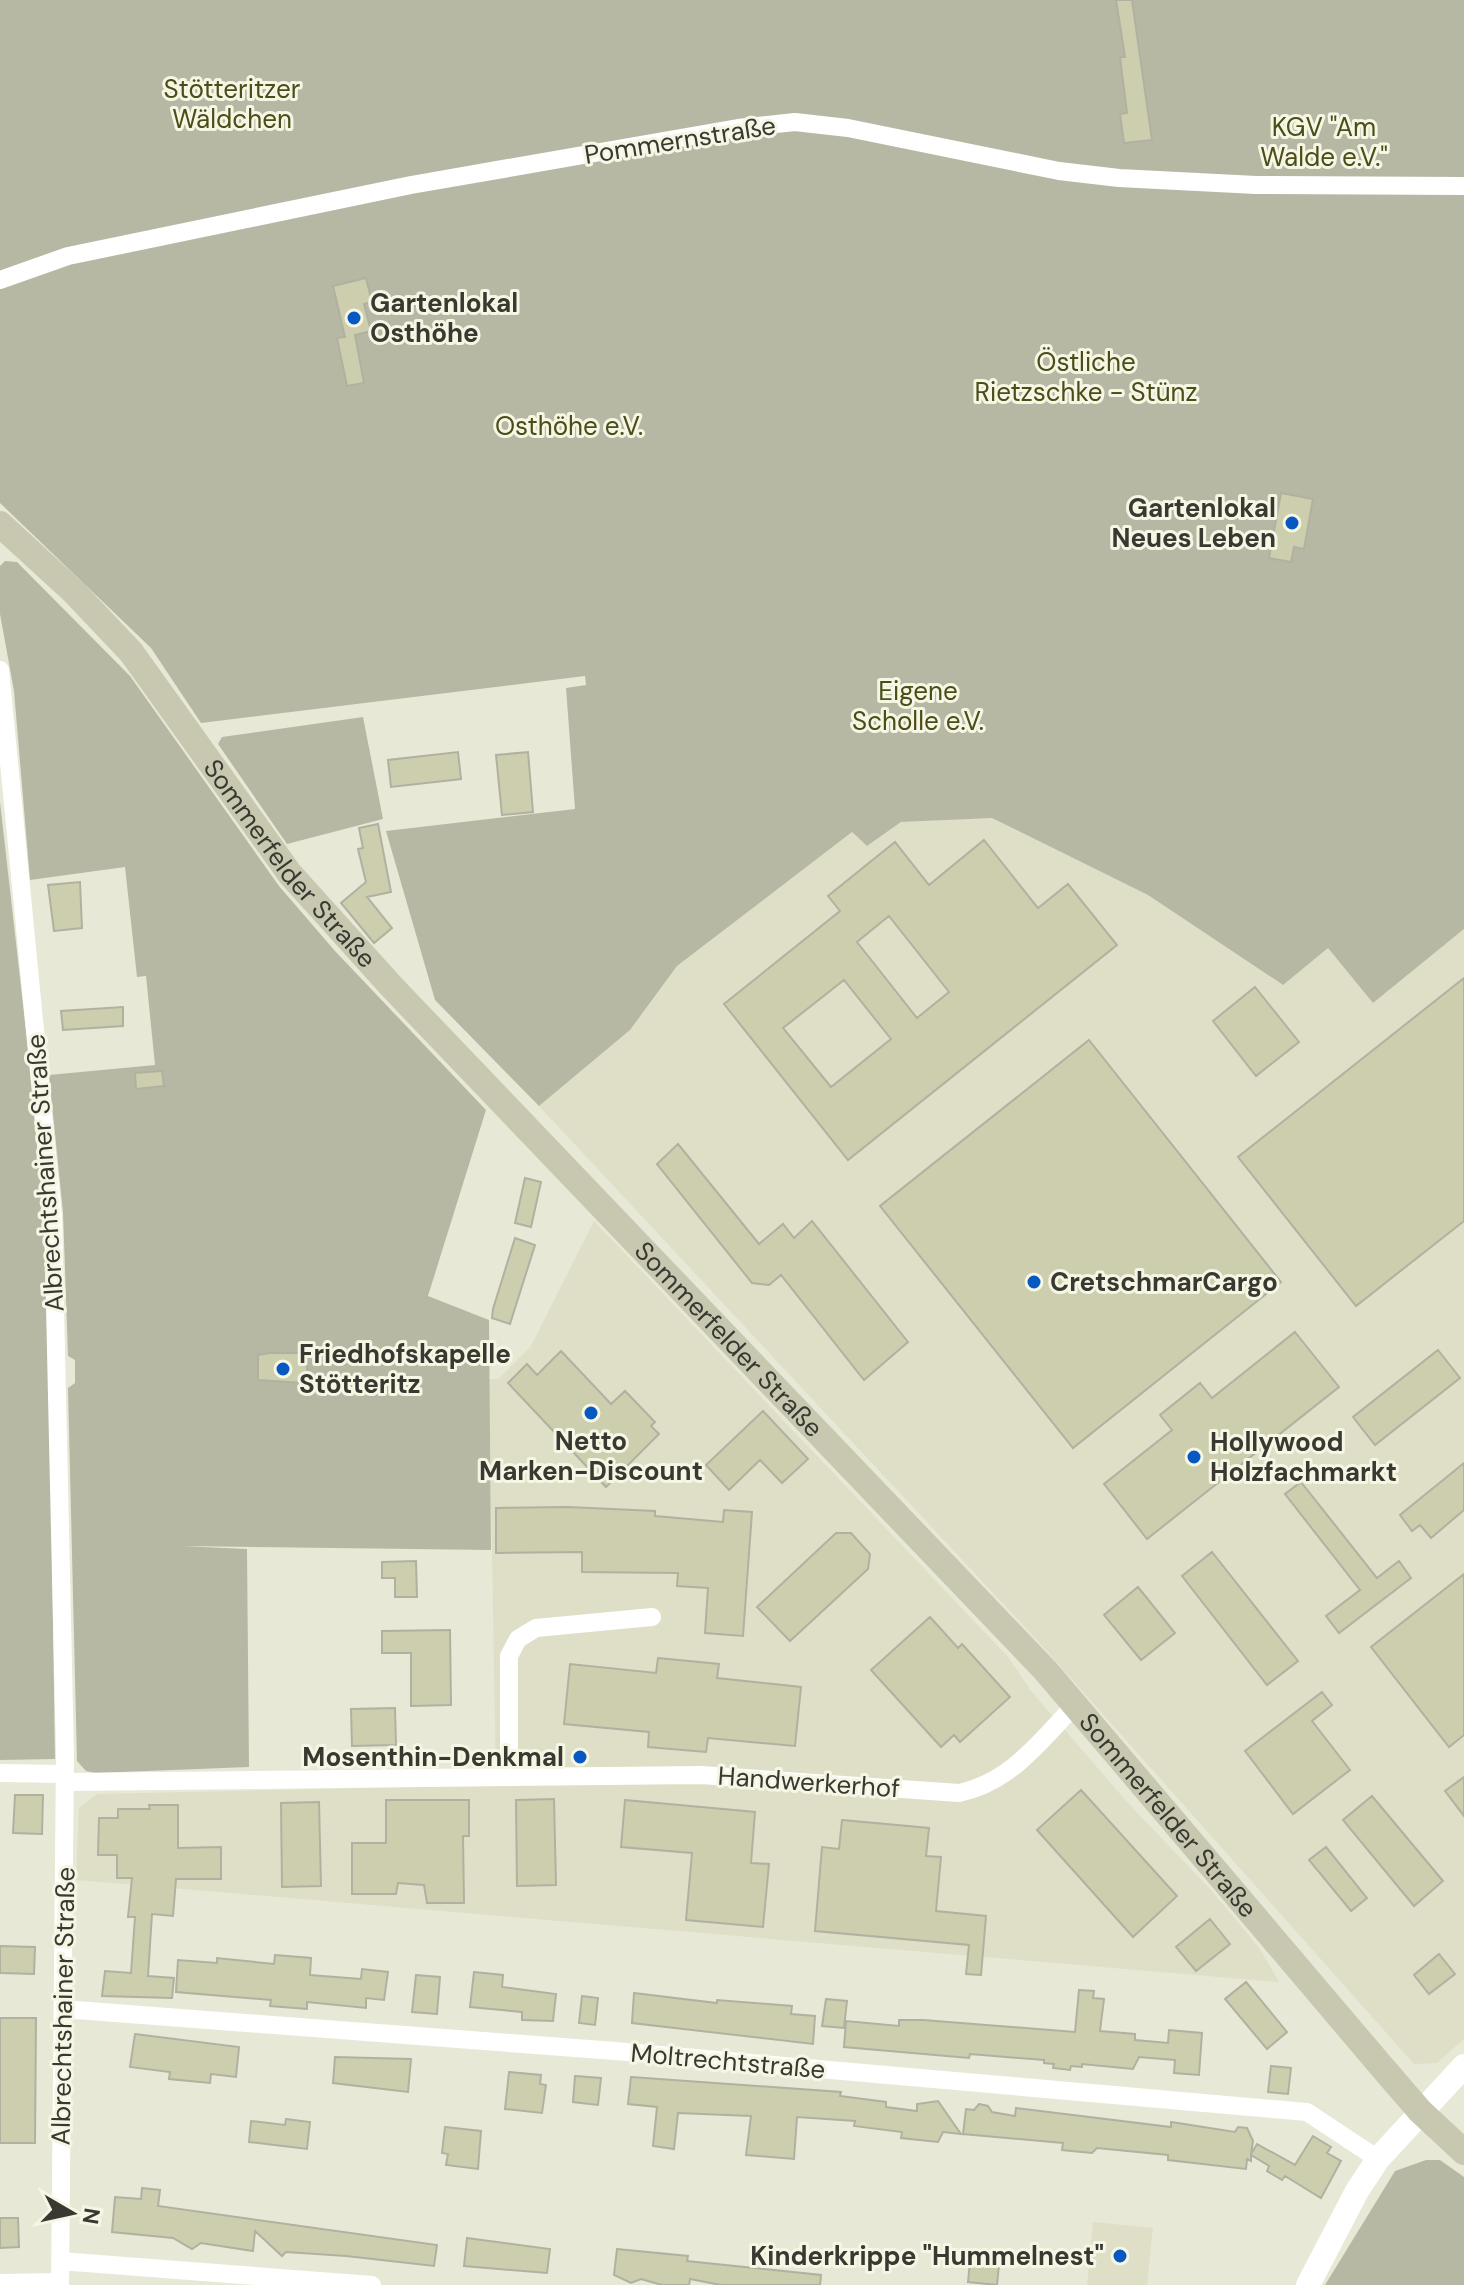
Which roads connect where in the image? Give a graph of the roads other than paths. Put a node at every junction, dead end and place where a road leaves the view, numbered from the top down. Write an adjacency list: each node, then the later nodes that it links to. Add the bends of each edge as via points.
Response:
1 (1464, 186): 2 (street, Pommernstraße, via 1119,178 795,122 411,185 68,256)
2 (0, 280)
3 (1, 526): 7 (main road, Sommerfelder Straße, via 131,652 290,874 381,976)
4 (0, 670): 5 (street, Albrechtshainer Straße)
5 (5, 793): 10 (street, Albrechtshainer Straße, via 53,1216)
6 (652, 1617): 9 (street, via 536,1628 518,1639 509,1656)
7 (1075, 1705): 9 (street, Handwerkerhof, via 1010,1771 985,1788 959,1793 701,1775); 13 (main road, Sommerfelder Straße)
8 (0, 1773): 10 (street)
9 (509, 1774): 10 (street, Handwerkerhof)
10 (65, 1778): 11 (street, Albrechtshainer Straße)
11 (63, 2009): 15 (street, Moltrechtstraße, via 1307,2112); 16 (street, Albrechtshainer Straße)
12 (1464, 2066): 13 (street)
13 (1420, 2111): 14 (main road, Sommerfelder Straße); 15 (street)
14 (1464, 2152)
15 (1378, 2159): 20 (street)
16 (60, 2261): 18 (street, Albrechtshainer Straße); 19 (street)
17 (0, 2283): 18 (street)
18 (60, 2284)
19 (372, 2285)
20 (1308, 2285)

